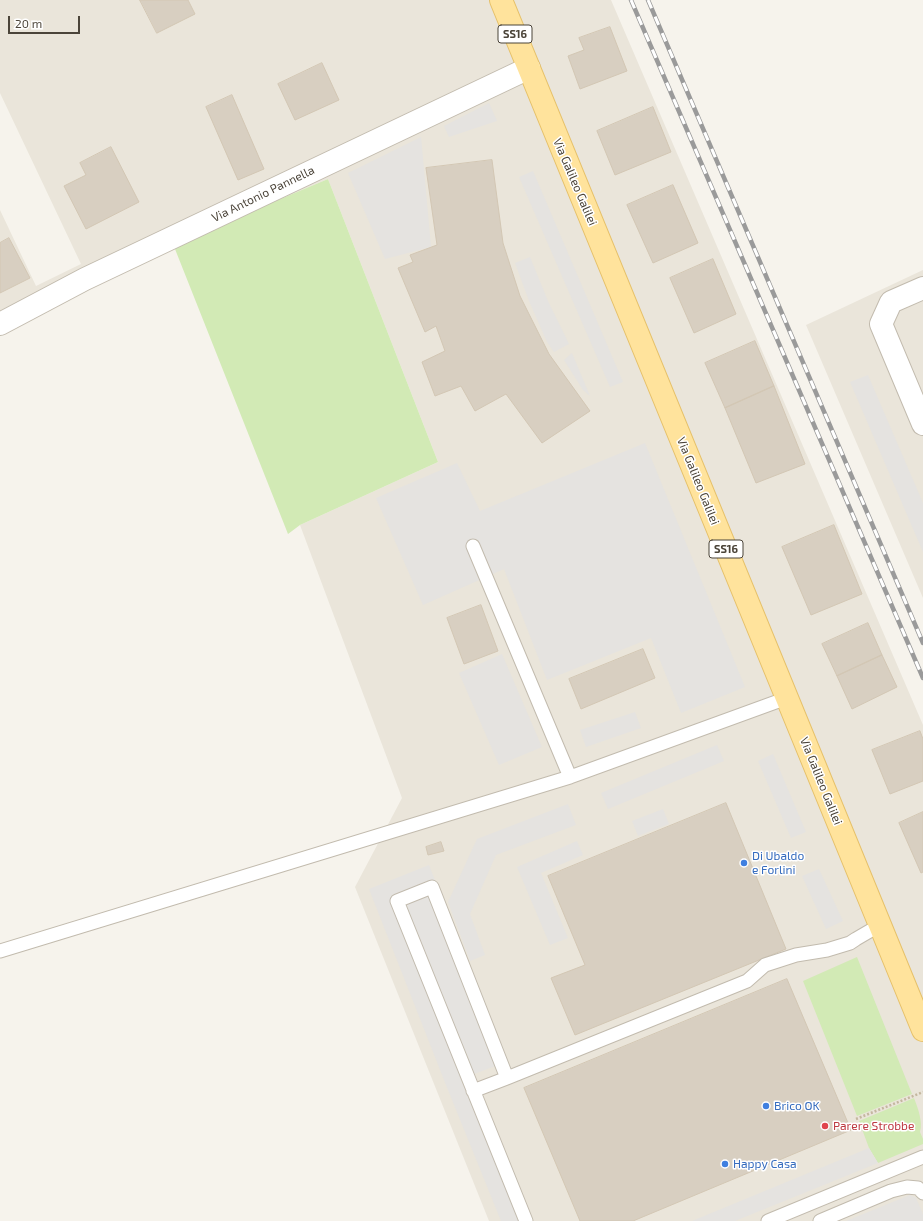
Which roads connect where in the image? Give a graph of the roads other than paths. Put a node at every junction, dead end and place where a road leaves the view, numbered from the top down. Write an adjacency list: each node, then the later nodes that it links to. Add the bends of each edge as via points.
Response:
1 (501, 0): 2 (main road, Via Galileo Galilei / SS16)
2 (529, 68): 4 (street, Via Antonio Pannella, via 85,279); 7 (main road, Via Galileo Galilei / SS16)
3 (923, 288): 5 (street, via 891,302 881,324)
4 (0, 324)
5 (923, 424)
6 (473, 546): 8 (lane)
7 (787, 698): 8 (lane); 9 (main road, Via Galileo Galilei / SS16)
8 (570, 777): 10 (lane)
9 (880, 925): 11 (main road, Via Galileo Galilei / SS16); 12 (lane, via 850,943 827,950 796,954 765,965 747,981)
10 (0, 951)
11 (923, 1030)
12 (507, 1078): 13 (lane); 13 (lane, via 432,887 397,901)
13 (473, 1091): 16 (lane)
14 (923, 1157): 17 (lane)
15 (923, 1192): 18 (lane, via 918,1188 891,1192)
16 (526, 1221)
17 (768, 1221)
18 (820, 1221)

